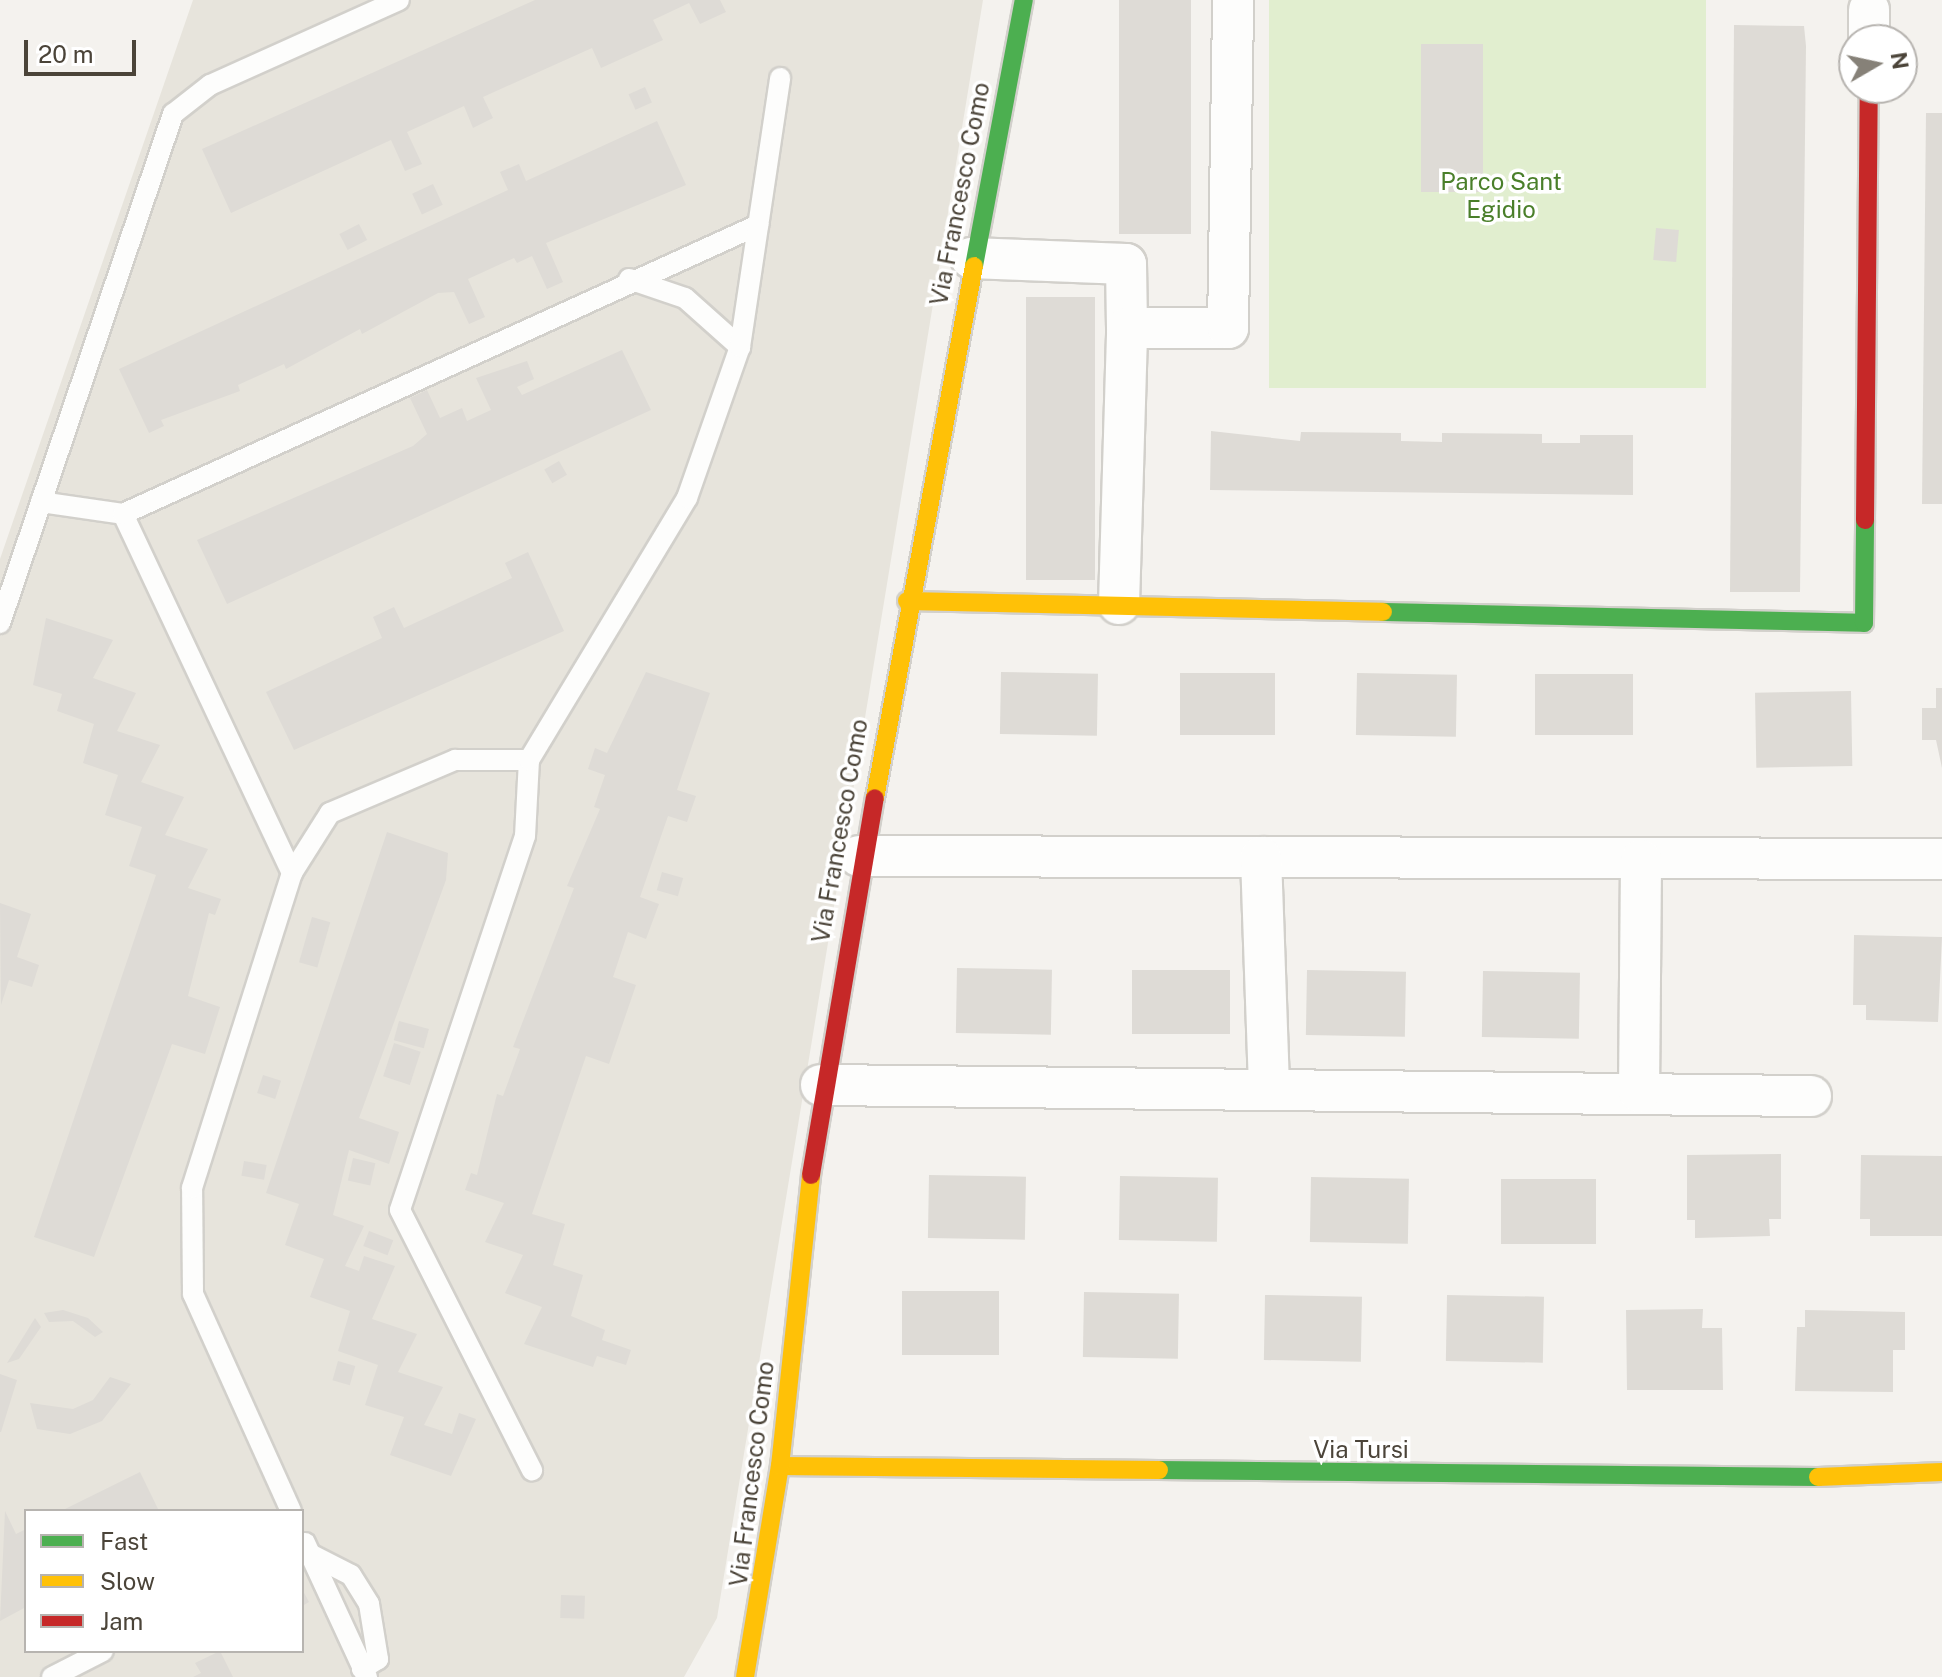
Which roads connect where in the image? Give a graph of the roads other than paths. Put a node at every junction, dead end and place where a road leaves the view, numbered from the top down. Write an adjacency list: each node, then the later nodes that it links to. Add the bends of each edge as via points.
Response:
1 (399, 0): 11 (lane, via 210,85 173,114)
2 (1024, 0): 7 (street, Via Francesco Como)
3 (1233, 0): 9 (street, via 1228,328)
4 (780, 78): 6 (lane)
5 (1869, 104): 14 (street, via 1864,623)
6 (758, 225): 8 (lane); 10 (lane)
7 (971, 258): 9 (street, via 1126,264); 13 (street, Via Francesco Como)
8 (629, 279): 10 (lane, via 685,298); 12 (lane)
9 (1127, 328): 14 (street)
10 (740, 347): 16 (lane, via 687,498)
11 (41, 502): 12 (lane); 15 (lane)
12 (123, 514): 21 (lane)
13 (907, 601): 14 (street); 17 (street, Via Francesco Como)
14 (1119, 604)
15 (0, 623)
16 (529, 760): 21 (lane, via 455,760 330,813); 27 (lane, via 525,836 400,1210)
17 (859, 856): 18 (street); 22 (street, Via Francesco Como)
18 (1261, 857): 20 (street); 23 (street)
19 (1942, 859): 20 (street)
20 (1641, 860): 24 (street)
21 (292, 873): 29 (lane, via 192,1188 193,1294)
22 (821, 1085): 23 (street); 26 (street, Via Francesco Como)
23 (1269, 1089): 24 (street)
24 (1639, 1092): 25 (street)
25 (1811, 1096)
26 (780, 1466): 28 (street, Via Tursi, via 1814,1477); 34 (street, Via Francesco Como)
27 (532, 1470)
28 (1942, 1472)
29 (290, 1509)
30 (304, 1544): 32 (lane); 32 (lane, via 351,1575 369,1604 378,1659)
31 (99, 1653): 33 (lane)
32 (365, 1673)
33 (52, 1677)
34 (745, 1677)

